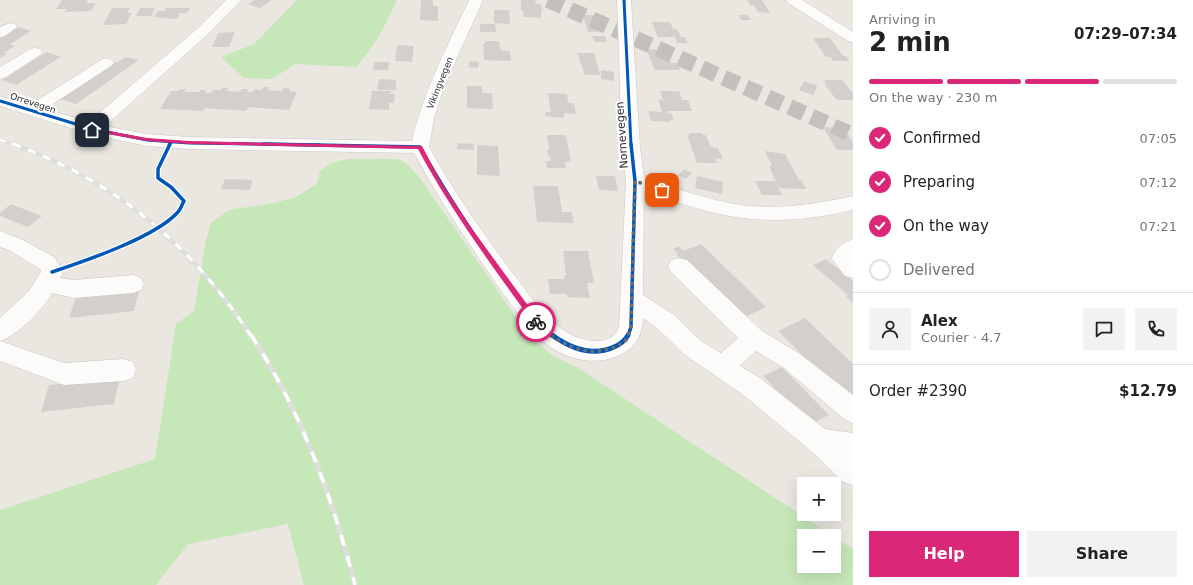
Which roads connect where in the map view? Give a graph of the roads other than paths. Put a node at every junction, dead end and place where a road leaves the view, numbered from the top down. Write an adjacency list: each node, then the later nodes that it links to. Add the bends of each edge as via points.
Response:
1 (234, 0): 13 (street)
2 (476, 0): 14 (street, Vikingvegen, via 436,87)
3 (624, 0): 15 (street, Nornevegen)
4 (800, 1): 5 (street)
5 (837, 26): 6 (street); 7 (street)
6 (853, 30)
7 (853, 38)
8 (35, 52): 10 (street)
9 (106, 62): 12 (street)
10 (0, 74)
11 (0, 101): 12 (street, Orrevegen)
12 (31, 111): 13 (street, Orrevegen)
13 (92, 130): 14 (street, Orrevegen, via 147,140 189,143)
14 (420, 147): 23 (street, Nornevegen, via 438,182 470,231 546,332 574,348 592,352 604,351 625,340 631,327)
15 (635, 181): 16 (street, via 706,205 740,212 780,214); 23 (street, Nornevegen)
16 (853, 203)
17 (0, 239): 21 (street, via 47,263)
18 (853, 247): 20 (street, via 842,256)
19 (679, 266): 25 (street)
20 (853, 270)
21 (50, 278): 22 (street, via 74,289); 24 (street, via 40,295)
22 (133, 284)
23 (633, 300): 27 (street, via 666,321 693,348)
24 (0, 331)
25 (754, 338): 27 (street); 29 (street, via 792,361)
26 (0, 351): 28 (street, via 64,374)
27 (724, 366): 30 (street)
28 (124, 370)
29 (853, 411)
30 (819, 441): 31 (street); 32 (street)
31 (853, 446)
32 (853, 472)

